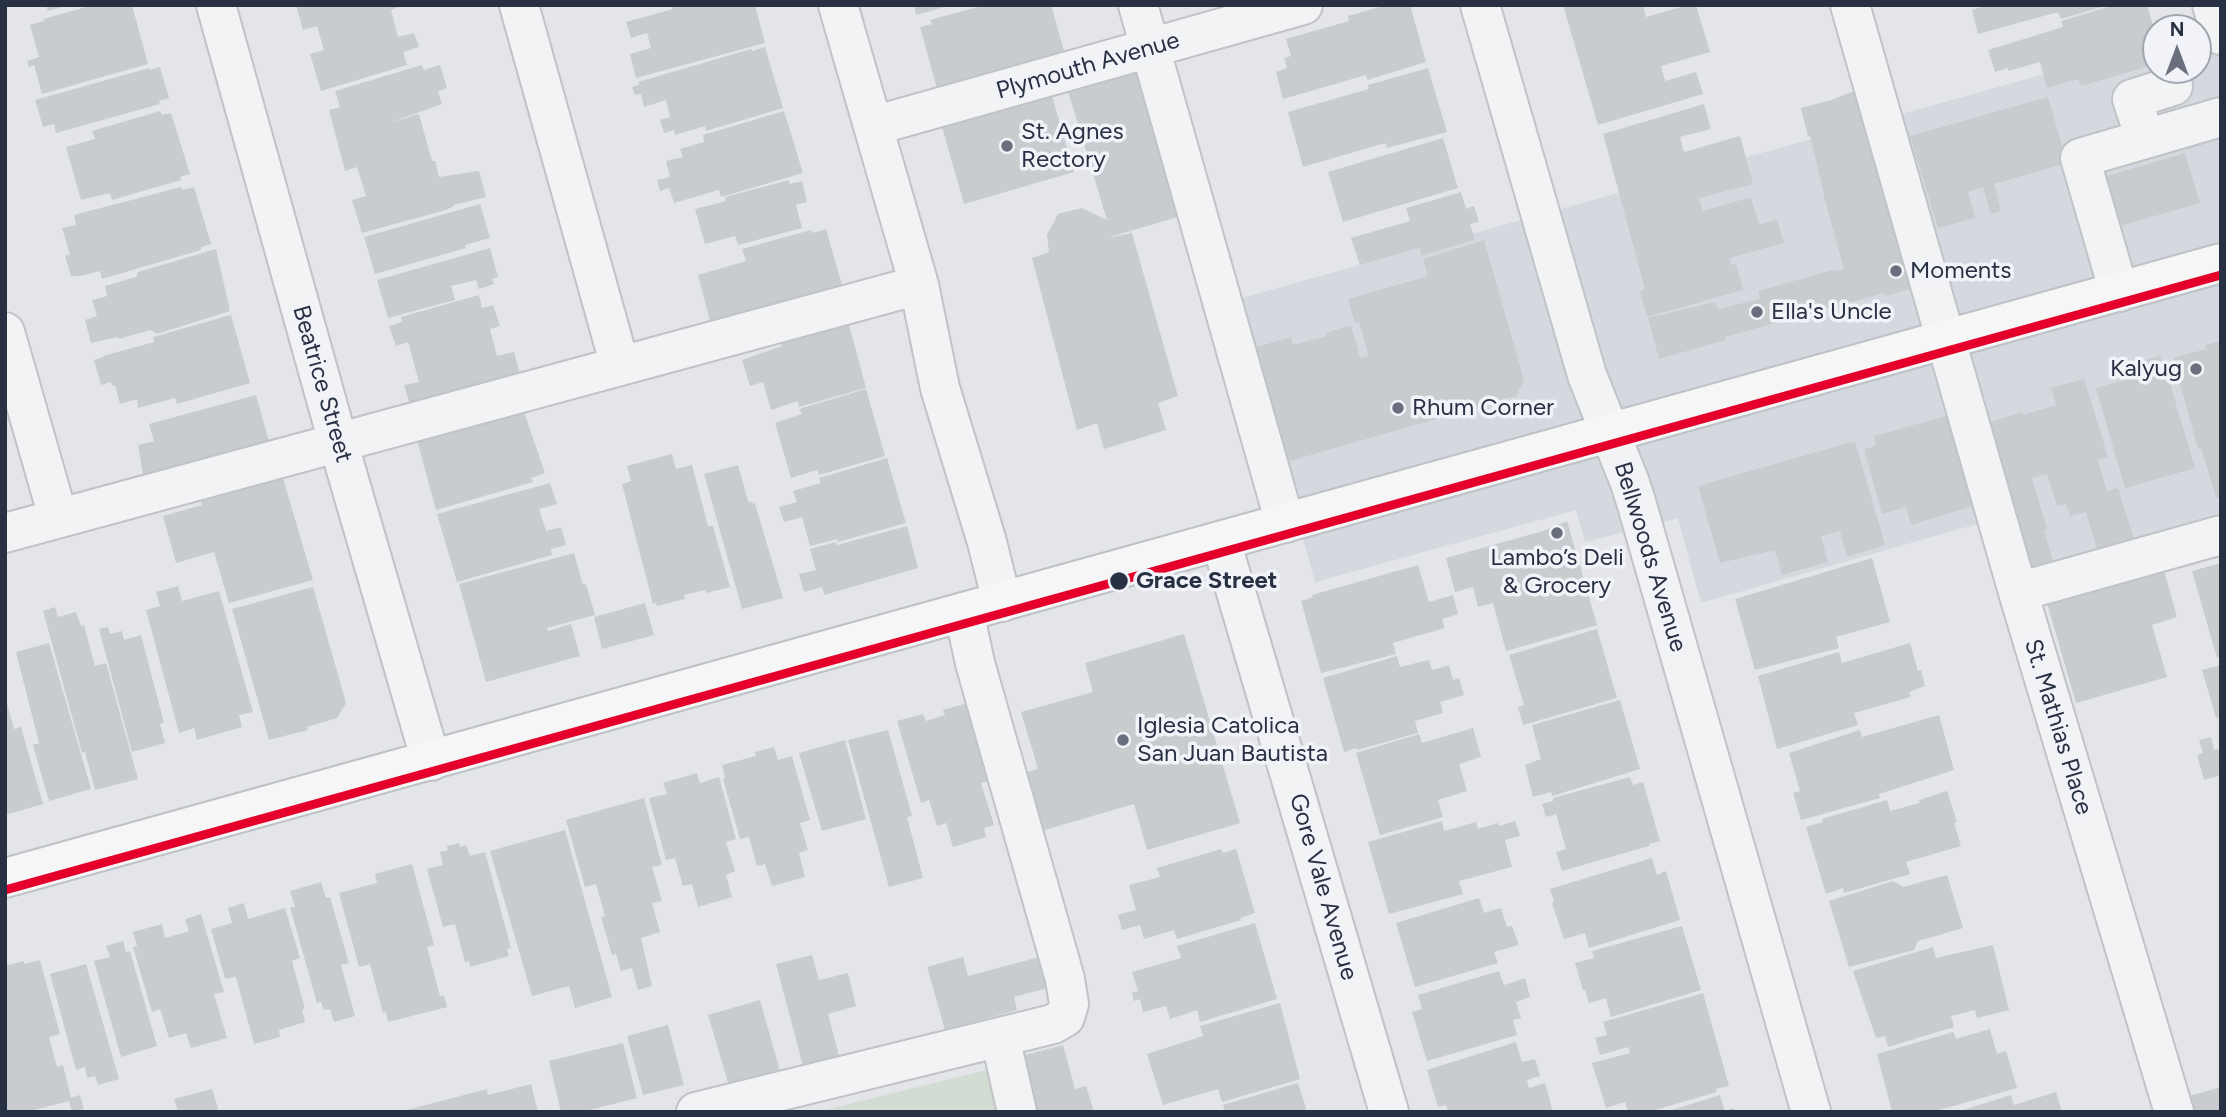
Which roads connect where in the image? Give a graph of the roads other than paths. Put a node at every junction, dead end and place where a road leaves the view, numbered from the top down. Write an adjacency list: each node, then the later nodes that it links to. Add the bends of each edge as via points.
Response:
1 (216, 5): 22 (street, Beatrice Street)
2 (519, 5): 20 (street)
3 (838, 5): 13 (street)
4 (1138, 5): 10 (street)
5 (1303, 5): 10 (street, Plymouth Avenue)
6 (1480, 5): 21 (street, Bellwoods Avenue, via 1587,375)
7 (1850, 5): 19 (street, St. Mathias Place)
8 (2212, 5): 9 (street)
9 (2221, 35)
10 (1151, 49): 13 (street, Plymouth Avenue); 24 (street)
11 (2173, 86): 14 (street, via 2132,99)
12 (2221, 117): 14 (street)
13 (873, 126): 16 (street)
14 (2145, 138): 17 (street, via 2080,158)
15 (2221, 263): 17 (main road)
16 (919, 285): 20 (street); 29 (street, via 940,388)
17 (2119, 292): 19 (main road)
18 (5, 332): 23 (street)
19 (1946, 341): 21 (main road); 28 (street, St. Mathias Place)
20 (620, 366): 22 (street)
21 (1610, 433): 24 (main road); 37 (street, Bellwoods Avenue, via 1637,505)
22 (338, 442): 23 (street); 31 (street, Beatrice Street)
23 (58, 517): 25 (street)
24 (1285, 523): 27 (main road)
25 (5, 533)
26 (2221, 536): 28 (street)
27 (1222, 541): 29 (main road); 36 (street, Gore Vale Avenue)
28 (2018, 592): 38 (street, St. Mathias Place)
29 (1002, 602): 30 (main road)
30 (964, 612): 31 (main road); 33 (street, via 1069,1004 1065,1017 1053,1024)
31 (431, 761): 32 (main road)
32 (5, 878)
33 (1000, 1037): 34 (street); 35 (street)
34 (696, 1112)
35 (1017, 1112)
36 (1389, 1112)
37 (1811, 1112)
38 (2174, 1112)

